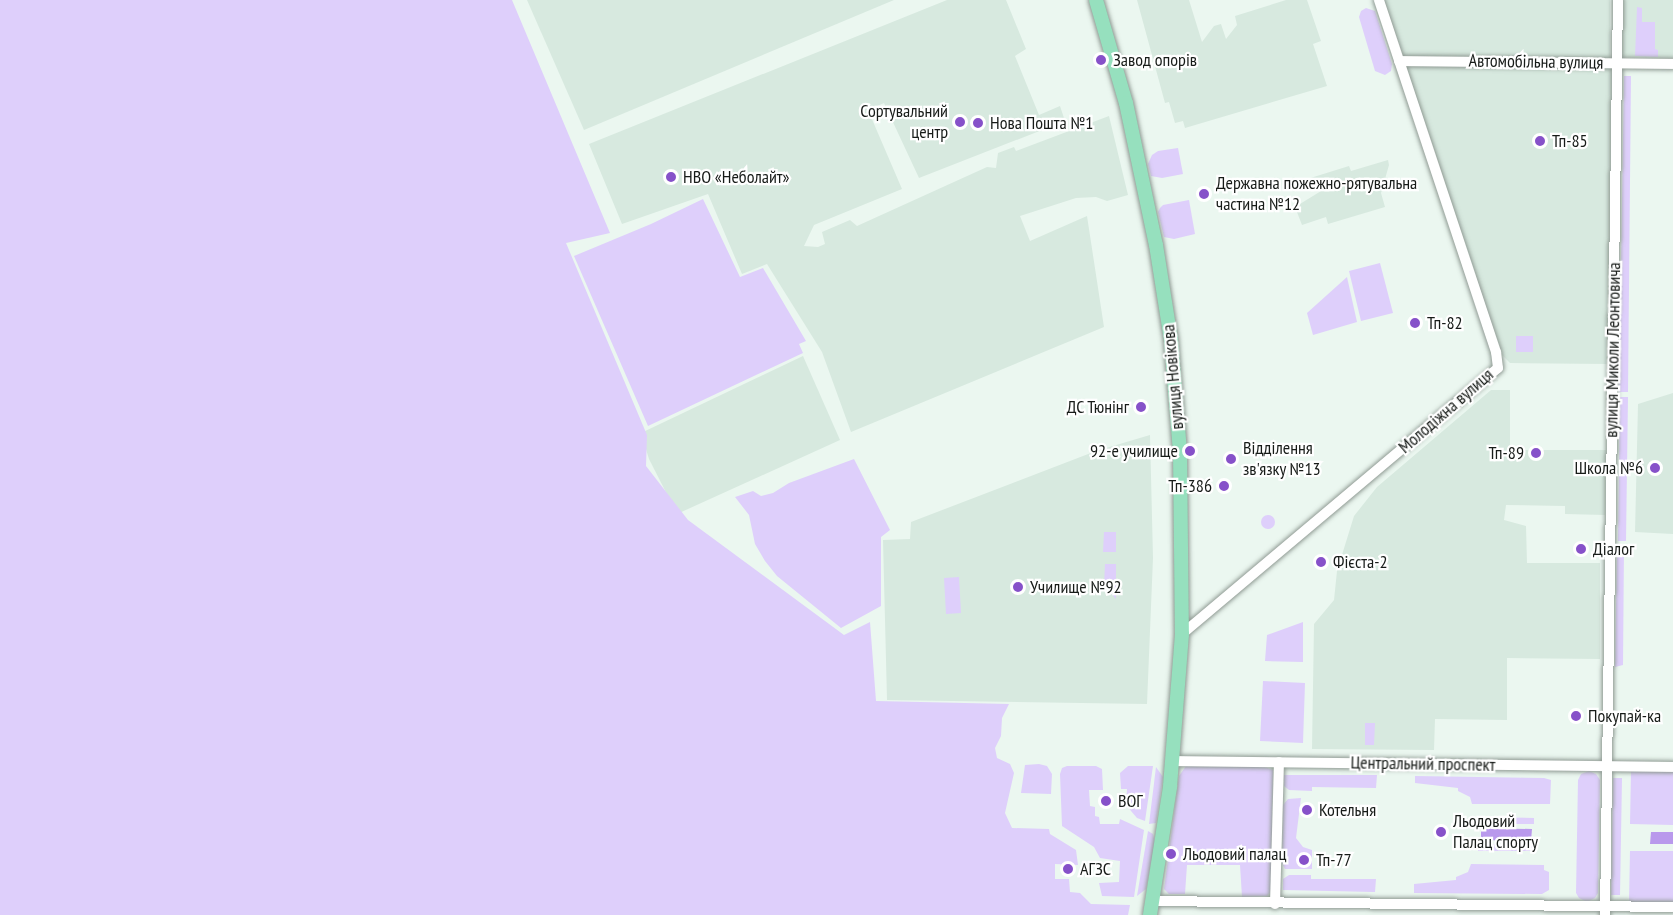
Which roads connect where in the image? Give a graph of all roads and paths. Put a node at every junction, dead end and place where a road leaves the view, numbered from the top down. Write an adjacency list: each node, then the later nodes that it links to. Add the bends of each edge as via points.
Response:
1 (1096, 0): 7 (main road, вулиця Новікова, via 1126,103 1166,301 1180,451)
2 (1379, 0): 4 (street, Молодіжна вулиця)
3 (1618, 0): 5 (street, вулиця Миколи Леонтовича)
4 (1399, 61): 5 (street, Автомобільна вулиця); 7 (street, Молодіжна вулиця, via 1494,345 1498,368)
5 (1617, 63): 6 (street, Автомобільна вулиця); 10 (street, вулиця Миколи Леонтовича)
6 (1673, 64)
7 (1182, 634): 8 (main road, вулиця Новікова)
8 (1173, 761): 9 (street, Центральний проспект); 14 (main road, вулиця Новікова)
9 (1279, 762): 10 (street, Центральний проспект); 12 (street)
10 (1608, 766): 11 (street, Центральний проспект); 16 (street, вулиця Миколи Леонтовича)
11 (1673, 767)
12 (1275, 904): 14 (street); 15 (street)
13 (1673, 907): 16 (street)
14 (1151, 909)
15 (1438, 910): 16 (street)
16 (1605, 911)

